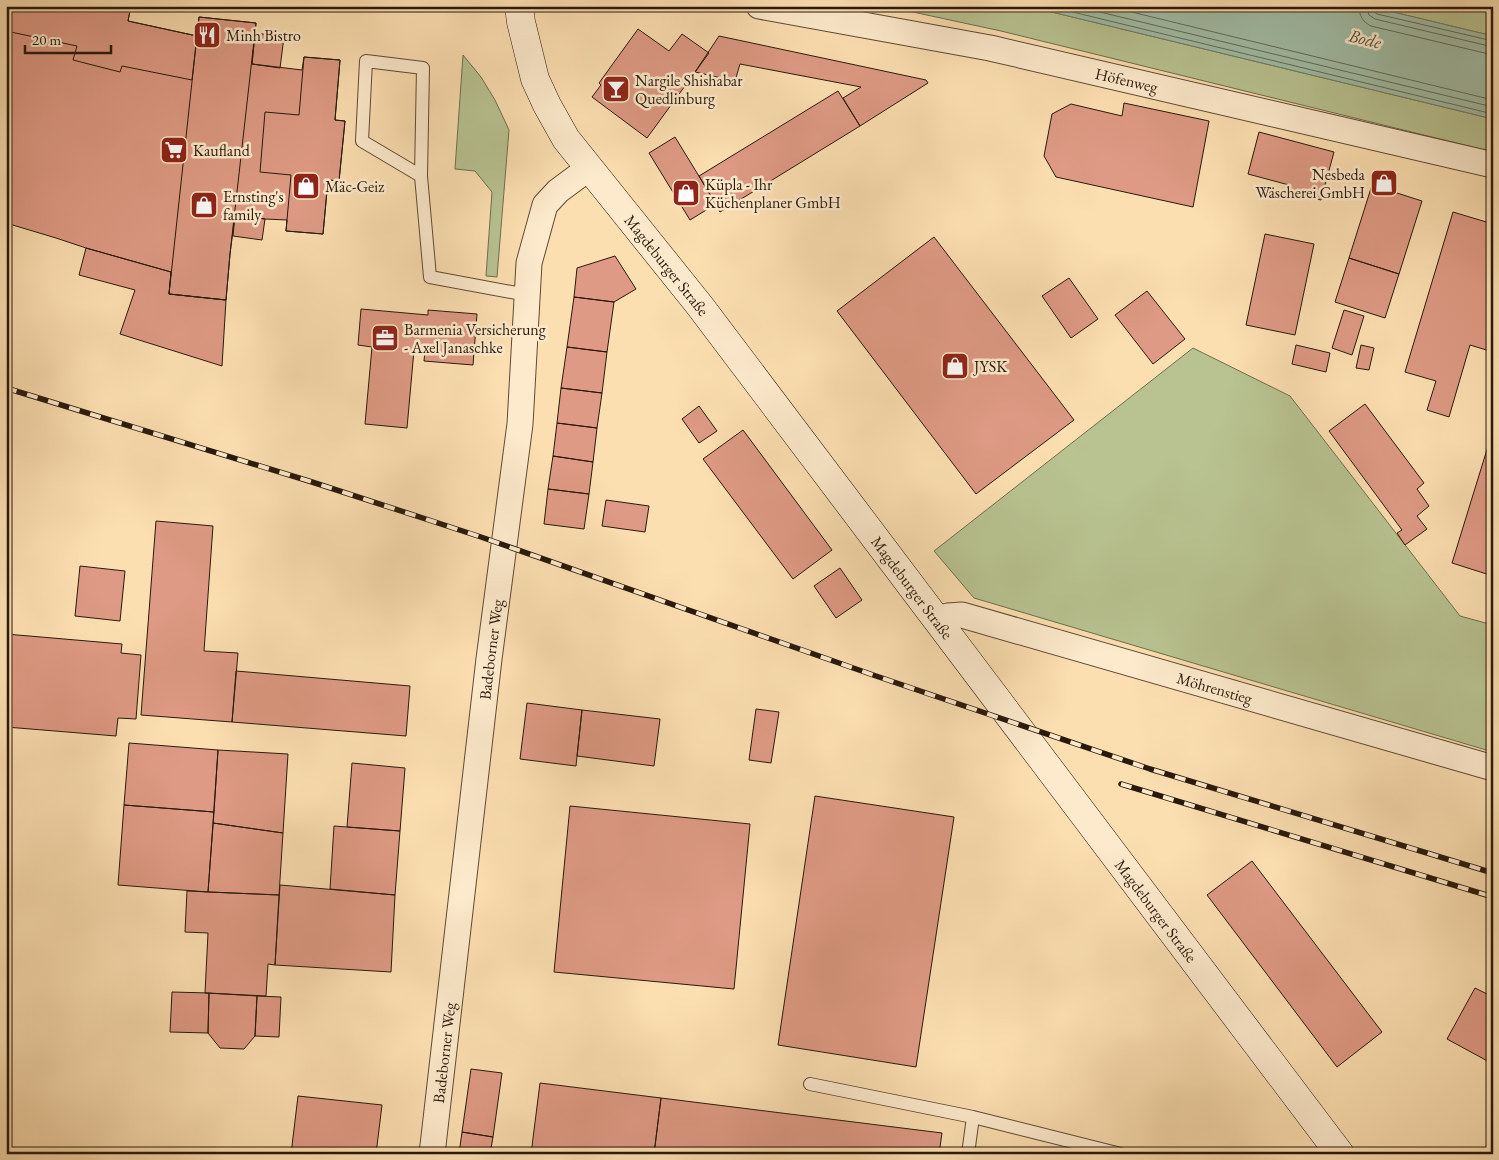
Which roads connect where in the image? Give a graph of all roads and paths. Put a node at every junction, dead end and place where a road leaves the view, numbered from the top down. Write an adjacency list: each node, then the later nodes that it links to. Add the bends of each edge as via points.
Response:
1 (519, 6): 4 (main road, Magdeburger Straße, via 538,87 566,139)
2 (759, 6): 3 (street, Höfenweg, via 990,48)
3 (1493, 165)
4 (589, 168): 6 (street, Badeborner Weg, via 545,205 529,263); 7 (main road, Magdeburger Straße, via 678,278)
5 (421, 176): 5 (lane, via 423,68 366,61 362,141); 6 (lane, via 430,277)
6 (527, 295): 11 (street, Badeborner Weg, via 520,424 489,659)
7 (937, 621): 8 (street, Möhrenstieg, via 962,615); 14 (main road, Magdeburger Straße)
8 (1493, 768)
9 (810, 1084): 10 (lane)
10 (973, 1116): 12 (lane); 13 (lane)
11 (432, 1154)
12 (968, 1154)
13 (1121, 1154)
14 (1340, 1154)

